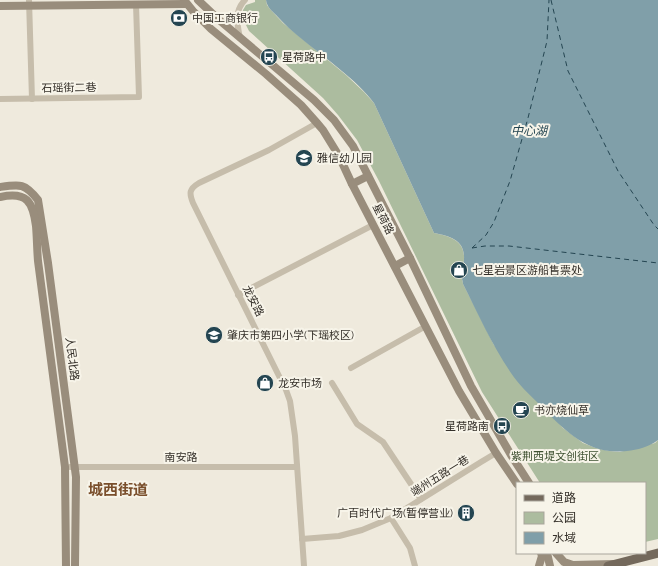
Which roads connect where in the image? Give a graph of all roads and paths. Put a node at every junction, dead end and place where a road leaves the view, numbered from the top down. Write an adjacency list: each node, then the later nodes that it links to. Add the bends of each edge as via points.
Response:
1 (200, 0): 8 (street, 星荷路)
2 (245, 0): 10 (street, via 238,10 236,21)
3 (167, 2): 4 (street); 6 (street)
4 (185, 2): 9 (street, 星荷路)
5 (29, 3): 6 (street); 7 (street); 12 (street)
6 (136, 4): 12 (street, 石瑶街二巷, via 139,97)
7 (0, 6)
8 (218, 19): 9 (street); 10 (street, 星荷路)
9 (211, 29): 13 (street, 星荷路, via 266,74)
10 (240, 38): 14 (street, 星荷路, via 334,120 354,146)
11 (0, 99): 12 (street, 石瑶街二巷)
12 (32, 99)
13 (318, 123): 15 (street, 星荷路, via 339,156); 21 (street, 龙安路, via 269,150 199,183 190,191 193,203)
14 (368, 176): 15 (street); 19 (street, 星荷路)
15 (352, 184): 18 (street, 星荷路)
16 (0, 187): 26 (street, 人民北路, via 26,187 38,200)
17 (0, 197): 27 (street, 人民北路, via 15,195 26,199 34,212)
18 (373, 225): 20 (street, 星荷路); 21 (street)
19 (410, 258): 20 (street); 29 (street, 星荷路, via 471,386)
20 (395, 266): 22 (street, 星荷路)
21 (238, 295): 28 (street, 龙安路, via 290,401)
22 (426, 326): 23 (street); 25 (street, 星荷路, via 459,391)
23 (351, 368)
24 (332, 383): 31 (street, via 357,424 383,442)
25 (496, 453): 30 (street, 星荷路); 31 (street, 端州五路一巷)
26 (74, 466): 27 (street, 南安路); 28 (street, 南安路); 40 (street, 人民北路)
27 (65, 467): 39 (street, 人民北路)
28 (297, 467): 33 (street, 龙安路)
29 (528, 482)
30 (516, 483)
31 (422, 499): 32 (street, 端州五路一巷)
32 (391, 518): 33 (street, 端州五路一巷, via 339,536); 42 (street, via 410,548)
33 (302, 539): 41 (street, 龙安路)
34 (541, 554): 43 (street)
35 (547, 554): 44 (street)
36 (557, 554): 38 (street, via 564,562 573,566)
37 (658, 554): 38 (main road)
38 (612, 565)
39 (66, 566)
40 (75, 566)
41 (304, 566)
42 (416, 566)
43 (539, 566)
44 (550, 566)

